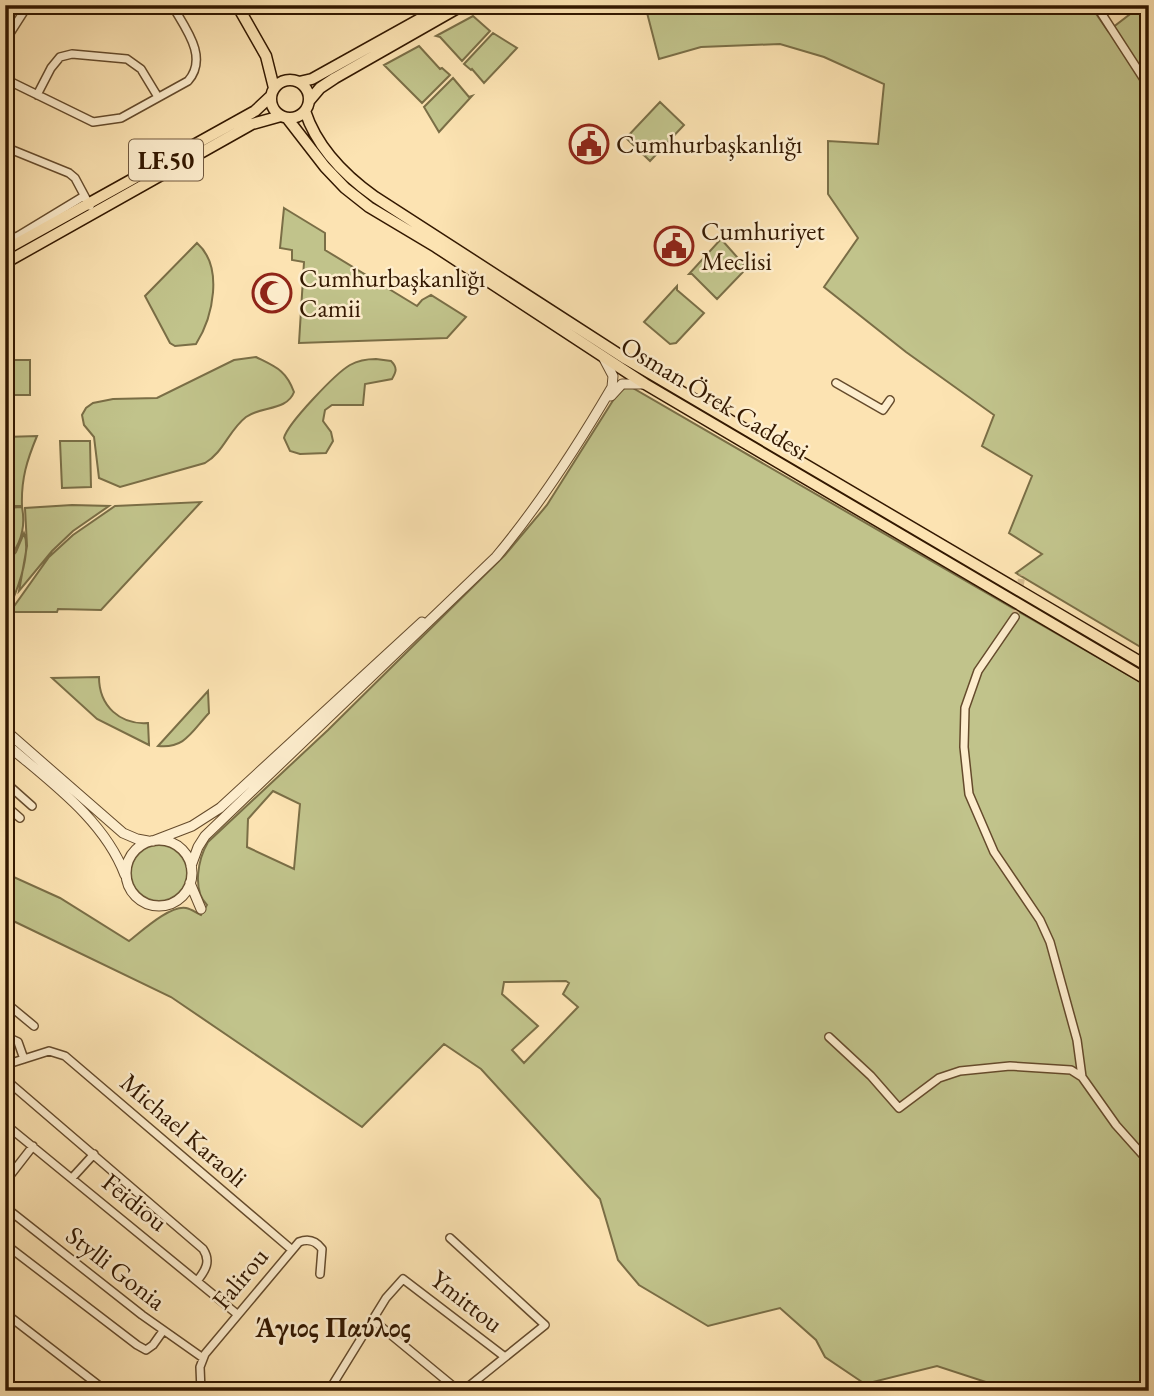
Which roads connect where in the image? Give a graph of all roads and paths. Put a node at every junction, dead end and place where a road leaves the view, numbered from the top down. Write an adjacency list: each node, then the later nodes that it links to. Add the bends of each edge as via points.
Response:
1 (28, 5): 7 (street)
2 (237, 5): 8 (main road)
3 (445, 5): 9 (main road)
4 (463, 5): 9 (main road)
5 (1096, 5): 12 (street)
6 (175, 6): 15 (street, via 198,63 188,80)
7 (5, 41)
8 (263, 50): 11 (main road, via 281,76); 13 (main road, via 274,80)
9 (330, 74): 11 (main road); 16 (main road)
10 (5, 79): 14 (street)
11 (294, 81): 13 (main road, LF.50, via 281,83); 16 (main road, via 308,92)
12 (1149, 87)
13 (273, 92): 17 (main road, via 274,110); 19 (main road, LF.50, via 255,111)
14 (37, 95): 15 (street, via 93,122 121,118); 15 (street, via 60,57 72,54 127,59 141,69)
15 (158, 97)
16 (307, 106): 17 (main road, LF.50, via 297,117); 30 (main road, Osman Örek Caddesi, via 309,122 328,155 375,197 626,359)
17 (284, 117): 19 (main road, LF.50, via 252,124); 23 (main road, Osman Örek Caddesi, via 325,167 369,207)
18 (5, 147): 19 (street, via 69,173)
19 (89, 204): 20 (street); 21 (main road, LF.50); 22 (main road, LF.50)
20 (5, 241)
21 (5, 250)
22 (5, 263)
23 (604, 359): 25 (main road, Osman Örek Caddesi); 27 (street, via 613,376 612,387)
24 (836, 383): 26 (street, via 883,410)
25 (645, 384): 27 (street, via 629,383 615,389); 31 (main road, Osman Örek Caddesi)
26 (890, 400)
27 (581, 439): 28 (street, via 539,505)
28 (510, 540): 38 (street, via 220,808 192,826); 39 (street, via 205,837)
29 (1015, 617): 49 (street, via 978,671 965,708 969,794 994,852 1050,942 1077,1040)
30 (1149, 667)
31 (1149, 681)
32 (5, 730): 38 (street, via 123,833)
33 (5, 743): 40 (street, via 94,822)
34 (5, 782): 36 (street)
35 (5, 805): 37 (street)
36 (32, 806)
37 (20, 818)
38 (153, 841): 39 (street, via 179,846); 40 (street, via 133,852)
39 (191, 866): 41 (street)
40 (126, 878): 42 (street, via 143,901 158,906)
41 (190, 883): 42 (street); 42 (street, via 201,909)
42 (174, 902)
43 (5, 1002): 44 (street)
44 (34, 1026)
45 (5, 1036): 47 (street, via 18,1042)
46 (829, 1037): 49 (street, via 899,1108 939,1078 960,1071 1049,1067 1071,1070)
47 (24, 1059): 48 (street); 60 (street, Michael Karaoli, via 54,1051 65,1056)
48 (5, 1065)
49 (1082, 1077): 54 (street)
50 (5, 1079): 53 (street)
51 (5, 1124): 52 (street, Feidiou)
52 (33, 1146): 55 (street, Feidiou); 56 (street)
53 (94, 1154): 55 (street); 62 (street, via 205,1252 207,1265)
54 (1149, 1162)
55 (72, 1178): 62 (street, Feidiou)
56 (5, 1182)
57 (5, 1207): 66 (street, Stylli Gonia)
58 (450, 1238): 67 (street, via 545,1325)
59 (5, 1244): 66 (street, via 137,1345 146,1350)
60 (291, 1250): 61 (street, Falirou, via 305,1239 319,1244); 64 (street, Falirou)
61 (320, 1274)
62 (198, 1281): 64 (street, Feidiou)
63 (5, 1313): 71 (street)
64 (237, 1314): 68 (street, Falirou)
65 (373, 1320): 67 (street, Ymittou, via 402,1279); 69 (street, Ymittou); 72 (street)
66 (163, 1332): 68 (street, Stylli Gonia)
67 (505, 1357): 72 (street)
68 (203, 1358): 70 (street)
69 (333, 1384)
70 (200, 1390)
71 (106, 1391)
72 (461, 1391)

